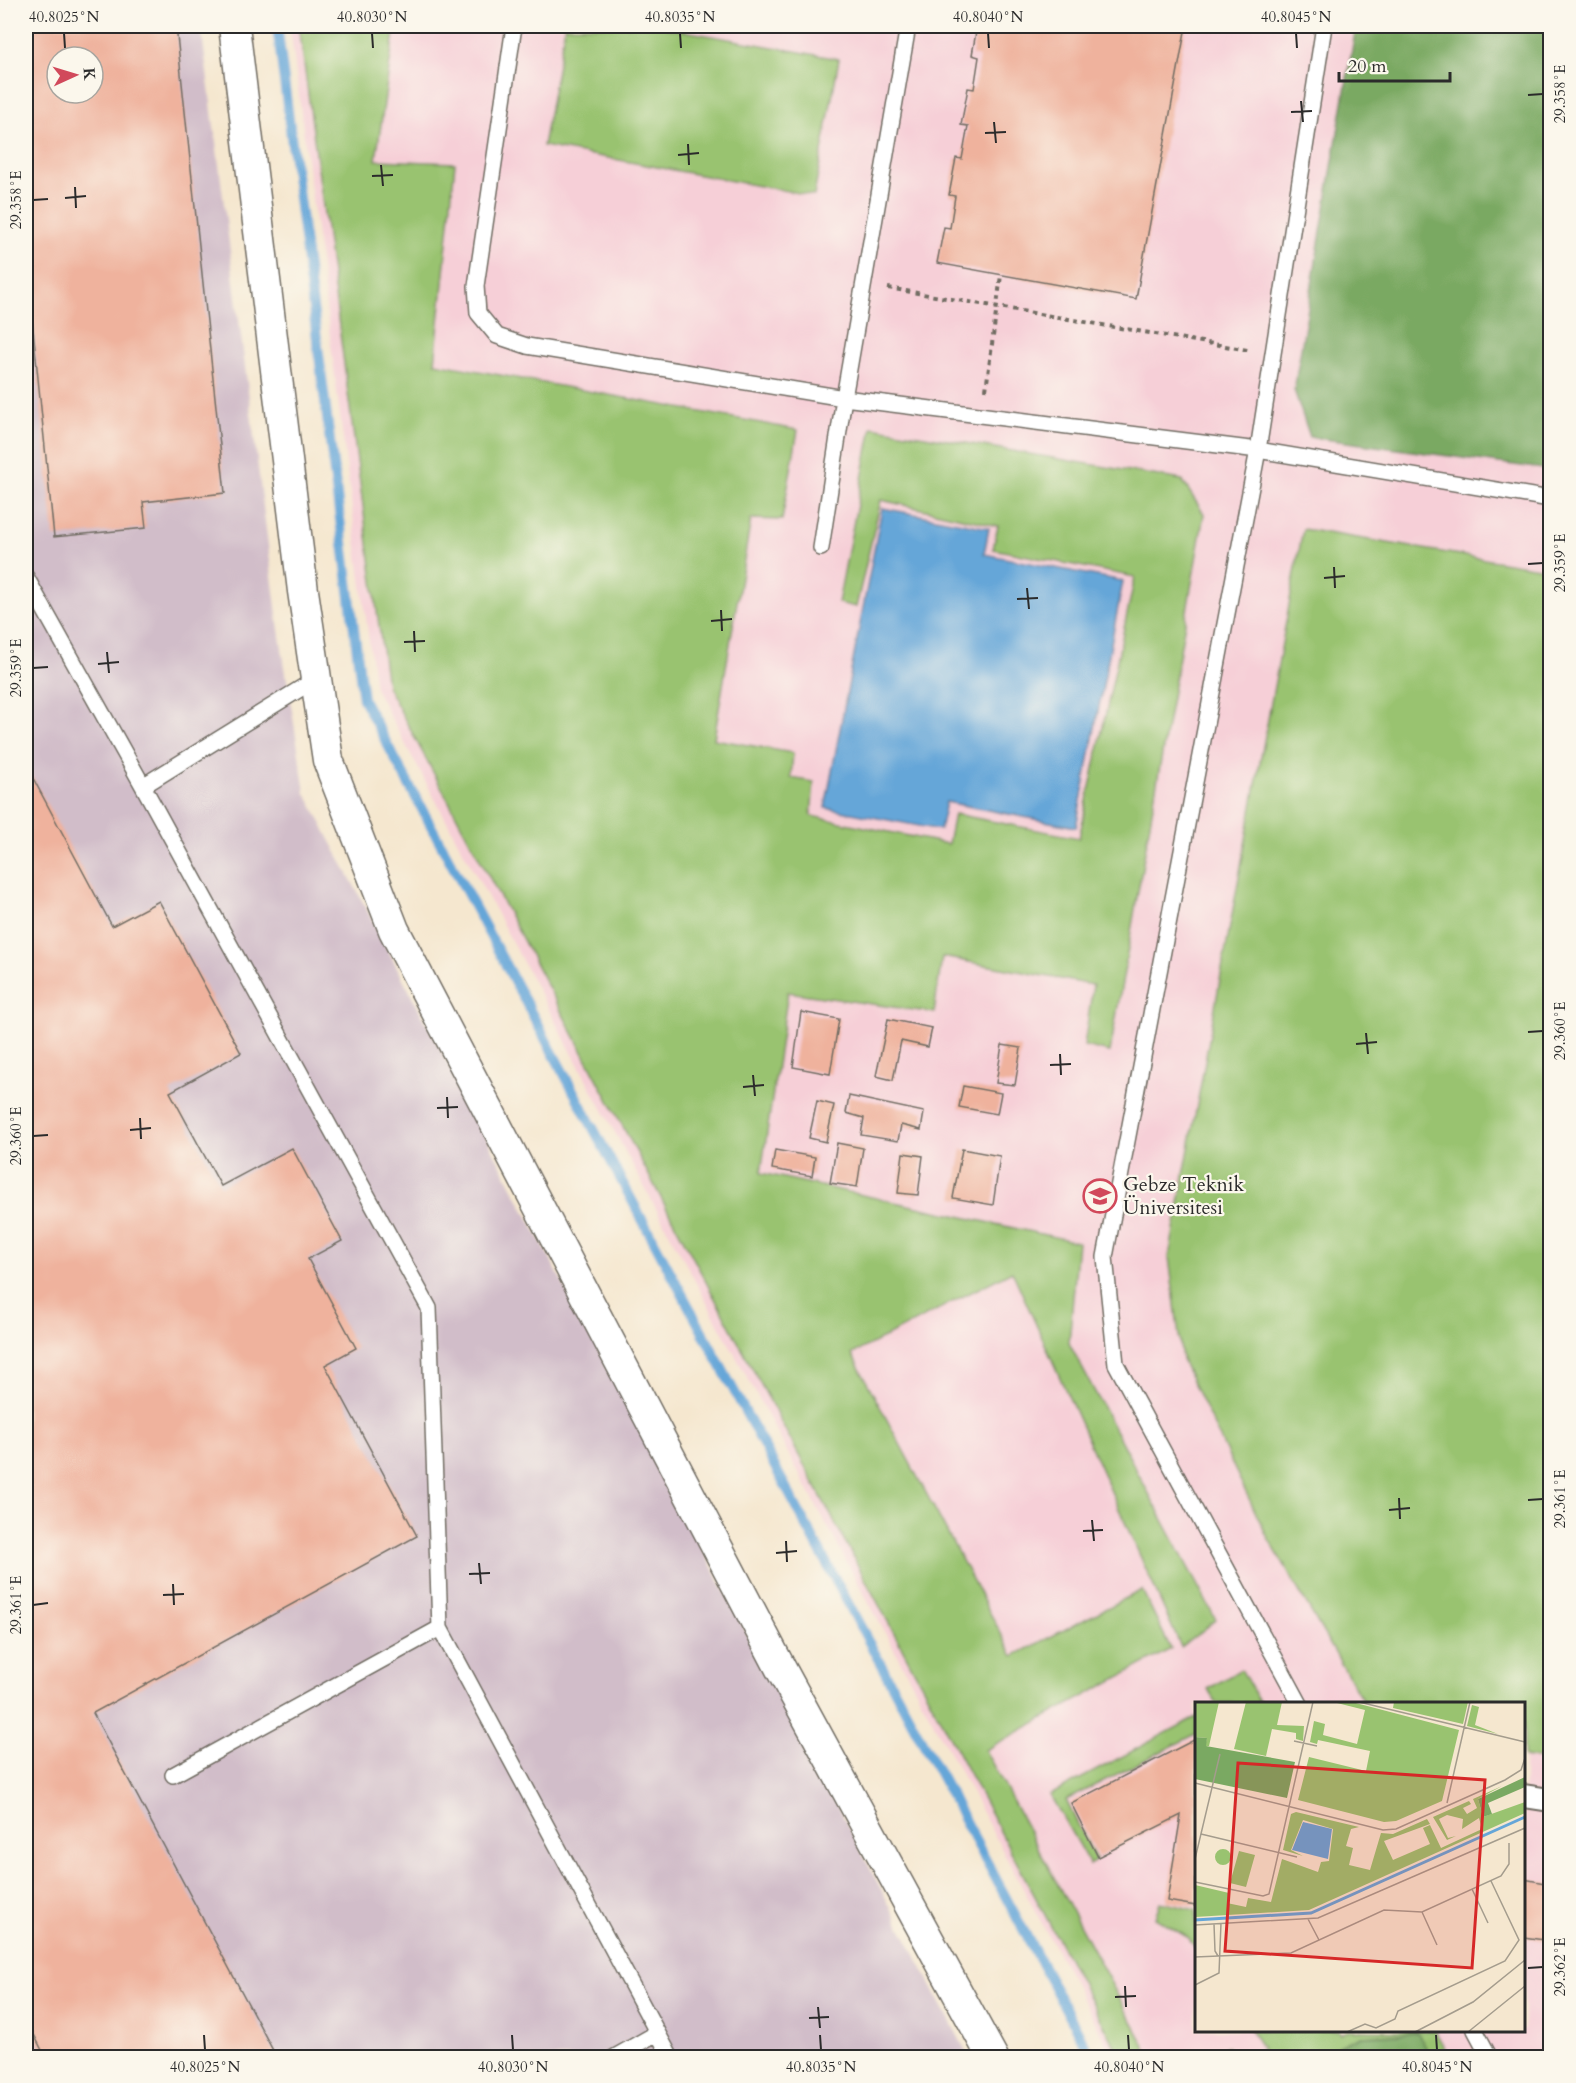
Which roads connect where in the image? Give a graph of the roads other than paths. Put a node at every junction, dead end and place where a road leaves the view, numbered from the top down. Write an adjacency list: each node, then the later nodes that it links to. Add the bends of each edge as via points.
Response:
1 (234, 26): 10 (street)
2 (514, 26): 5 (lane, via 476,286 478,313 497,336 527,346)
3 (908, 26): 5 (lane)
4 (1324, 26): 6 (lane)
5 (844, 398): 6 (lane); 8 (lane)
6 (1258, 450): 7 (lane); 13 (lane, via 1105,1257 1116,1364)
7 (1551, 499)
8 (821, 548)
9 (26, 578): 11 (lane)
10 (316, 679): 11 (lane); 21 (street, via 328,760 394,930 782,1671)
11 (143, 786): 12 (lane, via 429,1308)
12 (440, 1628): 14 (lane); 18 (lane)
13 (1299, 1702)
14 (173, 1774)
15 (1525, 1796): 16 (street)
16 (1551, 1800)
17 (1476, 2032): 22 (lane)
18 (657, 2033): 19 (lane); 20 (lane)
19 (613, 2058)
20 (671, 2058)
21 (993, 2058)
22 (1490, 2058)

